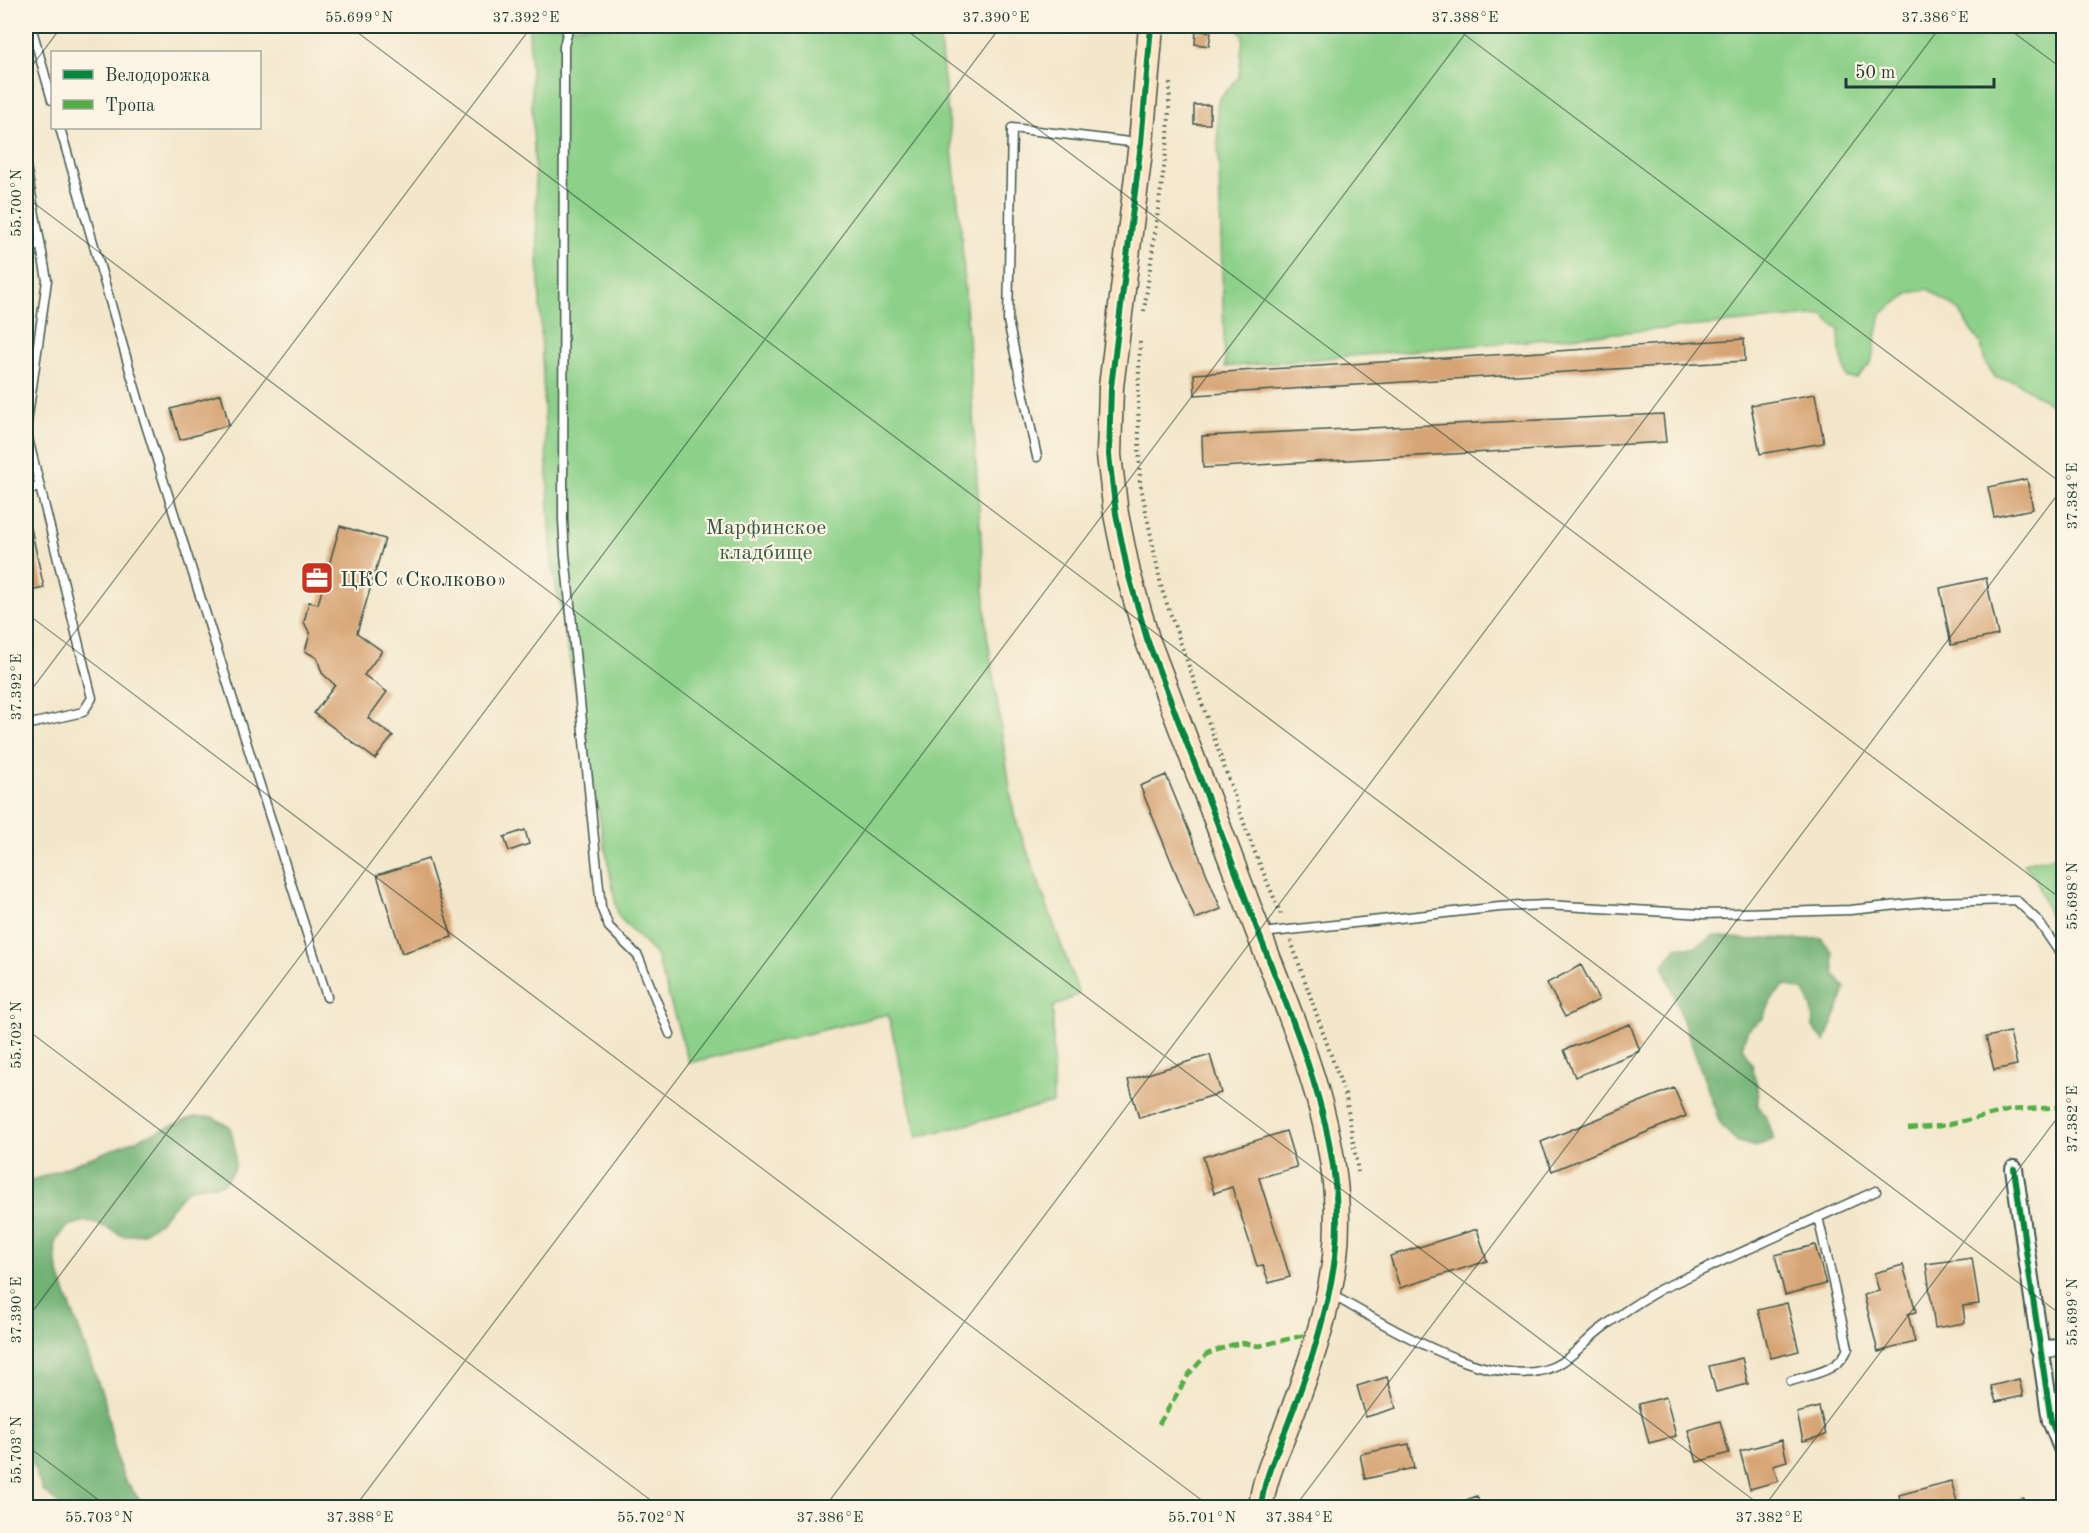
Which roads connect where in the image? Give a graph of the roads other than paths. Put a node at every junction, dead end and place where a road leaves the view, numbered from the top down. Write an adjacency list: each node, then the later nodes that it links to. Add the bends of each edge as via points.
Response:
1 (31, 26): 4 (lane)
2 (569, 26): 17 (lane, via 564,58 563,520 600,907 609,927 638,956)
3 (1151, 26): 6 (street)
4 (51, 96)
5 (60, 129): 16 (lane, via 144,419)
6 (1141, 143): 10 (lane, via 1012,128 1008,321); 14 (street, via 1111,387 1109,455 1116,514 1147,639)
7 (26, 166): 8 (lane)
8 (40, 245): 9 (lane); 11 (lane, via 47,280 26,430)
9 (26, 248)
10 (1037, 457)
11 (40, 487): 12 (lane); 13 (lane, via 92,698 83,712)
12 (26, 490)
13 (26, 725)
14 (1259, 933): 15 (lane, via 1546,905 1704,914 2016,900 2038,921); 21 (street, via 1303,1048 1325,1119 1337,1212)
15 (2064, 959)
16 (327, 997)
17 (670, 1034)
18 (2014, 1169): 23 (street)
19 (1876, 1191): 20 (lane)
20 (1818, 1217): 21 (lane, via 1630,1306 1562,1363 1539,1373 1493,1371 1448,1356); 24 (lane, via 1848,1348 1837,1365)
21 (1329, 1293): 26 (street)
22 (2064, 1348): 23 (street)
23 (2039, 1349): 25 (street, via 2051,1421)
24 (1791, 1381)
25 (2064, 1453)
26 (1261, 1508)

